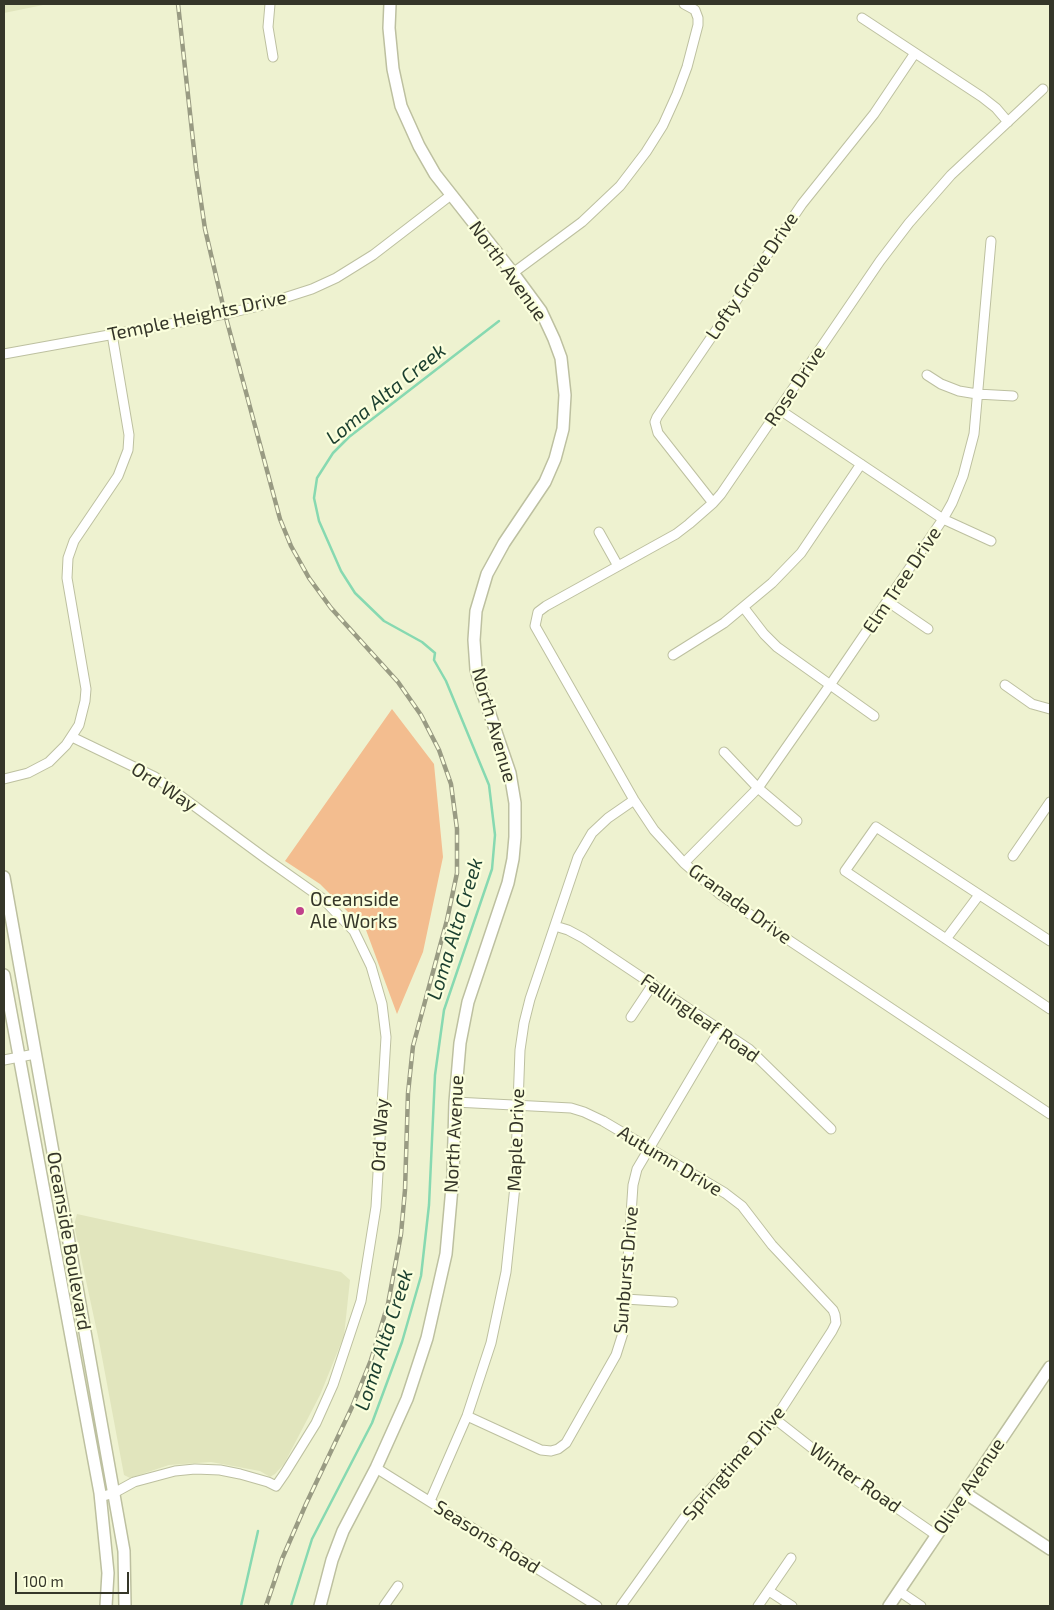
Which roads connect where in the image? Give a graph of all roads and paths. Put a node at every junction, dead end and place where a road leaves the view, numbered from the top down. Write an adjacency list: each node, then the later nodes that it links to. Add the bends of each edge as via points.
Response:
1 (270, 4): 6 (street, via 268,27)
2 (390, 4): 9 (main road, North Avenue, via 393,69 401,106 419,146)
3 (684, 4): 11 (street, via 695,10 698,25 677,94 646,152 620,186 582,222)
4 (862, 18): 5 (street)
5 (915, 53): 8 (street, via 996,108); 19 (street, Lofty Grove Drive, via 874,114 802,204 656,417 658,433)
6 (273, 57)
7 (1043, 89): 8 (street, Rose Drive)
8 (1008, 122): 17 (street, Rose Drive, via 951,175 909,223)
9 (451, 194): 11 (main road, North Avenue); 12 (street, Temple Heights Drive, via 373,255 312,289 259,306)
10 (990, 241): 15 (street, Elm Tree Drive)
11 (513, 272): 55 (main road, North Avenue, via 541,311 554,339 561,358 565,404 563,429 545,482 487,574 476,611 476,669 510,773 515,803 515,837 508,883 468,1002 460,1043)
12 (112, 334): 13 (street, Temple Heights Drive); 33 (street, via 129,435 128,450 118,476 74,541 68,558 66,578 86,689 79,724)
13 (4, 354)
14 (927, 375): 15 (street, via 941,384)
15 (977, 394): 16 (street); 20 (street, Elm Tree Drive, via 974,434 963,476)
16 (1013, 396)
17 (780, 410): 18 (street); 19 (street, Rose Drive)
18 (861, 464): 20 (street); 26 (street, via 801,553)
19 (713, 503): 23 (street, Rose Drive, via 676,534)
20 (943, 519): 22 (street); 24 (street, Elm Tree Drive)
21 (599, 532): 23 (street)
22 (991, 541)
23 (618, 566): 25 (street, Rose Drive)
24 (887, 601): 27 (street); 29 (street, Elm Tree Drive)
25 (546, 606): 37 (street, Granada Drive, via 538,612 535,626)
26 (744, 608): 28 (street); 29 (street, via 777,647)
27 (928, 629)
28 (673, 655)
29 (830, 685): 32 (street); 36 (street, Elm Tree Drive)
30 (1005, 685): 31 (street, via 1032,704)
31 (1050, 709)
32 (874, 716)
33 (72, 737): 35 (street, via 49,762); 68 (street, Ord Way, via 155,777 323,899 354,931 371,966 382,1004 386,1037 376,1207 361,1301 333,1385 316,1423 276,1486 240,1474 195,1469 134,1482)
34 (724, 752): 36 (street)
35 (4, 779)
36 (758, 788): 39 (street); 41 (street, Elm Tree Drive)
37 (634, 800): 41 (street, Granada Drive, via 654,830); 44 (street, Maple Drive, via 592,833 578,857)
38 (1050, 802): 40 (street)
39 (797, 821)
40 (1013, 856)
41 (684, 863): 57 (street, Granada Drive, via 721,895)
42 (4, 877): 52 (main road, Oceanside Boulevard)
43 (979, 894): 45 (street); 45 (street, via 876,826 845,872); 46 (street)
44 (555, 926): 48 (street, Fallingleaf Road, via 583,938); 56 (street, Maple Drive, via 524,1023)
45 (946, 939): 49 (street)
46 (1050, 941)
47 (4, 975): 53 (main road, Oceanside Boulevard)
48 (653, 984): 50 (street); 51 (street, Fallingleaf Road)
49 (1050, 1009)
50 (631, 1017)
51 (720, 1029): 58 (street, Fallingleaf Road, via 749,1049); 59 (street, Sunburst Drive)
52 (34, 1054): 53 (street); 68 (main road, Oceanside Boulevard)
53 (19, 1057): 54 (street); 69 (main road, Oceanside Boulevard)
54 (4, 1060)
55 (455, 1102): 56 (street, Autumn Drive); 66 (main road, North Avenue, via 446,1254 427,1338 407,1399)
56 (517, 1106): 59 (street, Autumn Drive, via 571,1108 584,1112); 64 (street, Maple Drive, via 515,1186 506,1272 491,1343)
57 (1050, 1114)
58 (830, 1129)
59 (649, 1148): 60 (street, Sunburst Drive, via 637,1169 633,1185); 62 (street, Autumn Drive, via 742,1206 772,1246 834,1310)
60 (625, 1299): 61 (street); 64 (street, Sunburst Drive, via 623,1333 616,1355 566,1443 558,1449 541,1450)
61 (673, 1302)
62 (835, 1315): 65 (street, Springtime Drive, via 832,1331)
63 (1050, 1367): 67 (main road, Olive Avenue)
64 (467, 1416): 70 (street, Maple Drive)
65 (775, 1419): 71 (street, Winter Road, via 826,1459); 82 (street, Springtime Drive, via 684,1518)
66 (376, 1468): 70 (street, Seasons Road); 79 (main road, North Avenue, via 343,1531)
67 (965, 1492): 71 (main road, Olive Avenue); 72 (main road)
68 (114, 1493): 69 (street, Ord Way); 78 (main road, Oceanside Boulevard, via 124,1551)
69 (100, 1497): 77 (main road, Oceanside Boulevard, via 108,1573)
70 (430, 1501): 81 (street, Seasons Road)
71 (936, 1535): 76 (main road, Olive Avenue)
72 (1050, 1549)
73 (791, 1558): 75 (street)
74 (398, 1586): 80 (street)
75 (769, 1591): 83 (street); 84 (street)
76 (899, 1591): 85 (main road, Olive Avenue); 86 (street)
77 (106, 1606)
78 (125, 1606)
79 (320, 1606)
80 (384, 1606)
81 (597, 1606)
82 (621, 1606)
83 (758, 1606)
84 (792, 1606)
85 (889, 1606)
86 (921, 1606)

